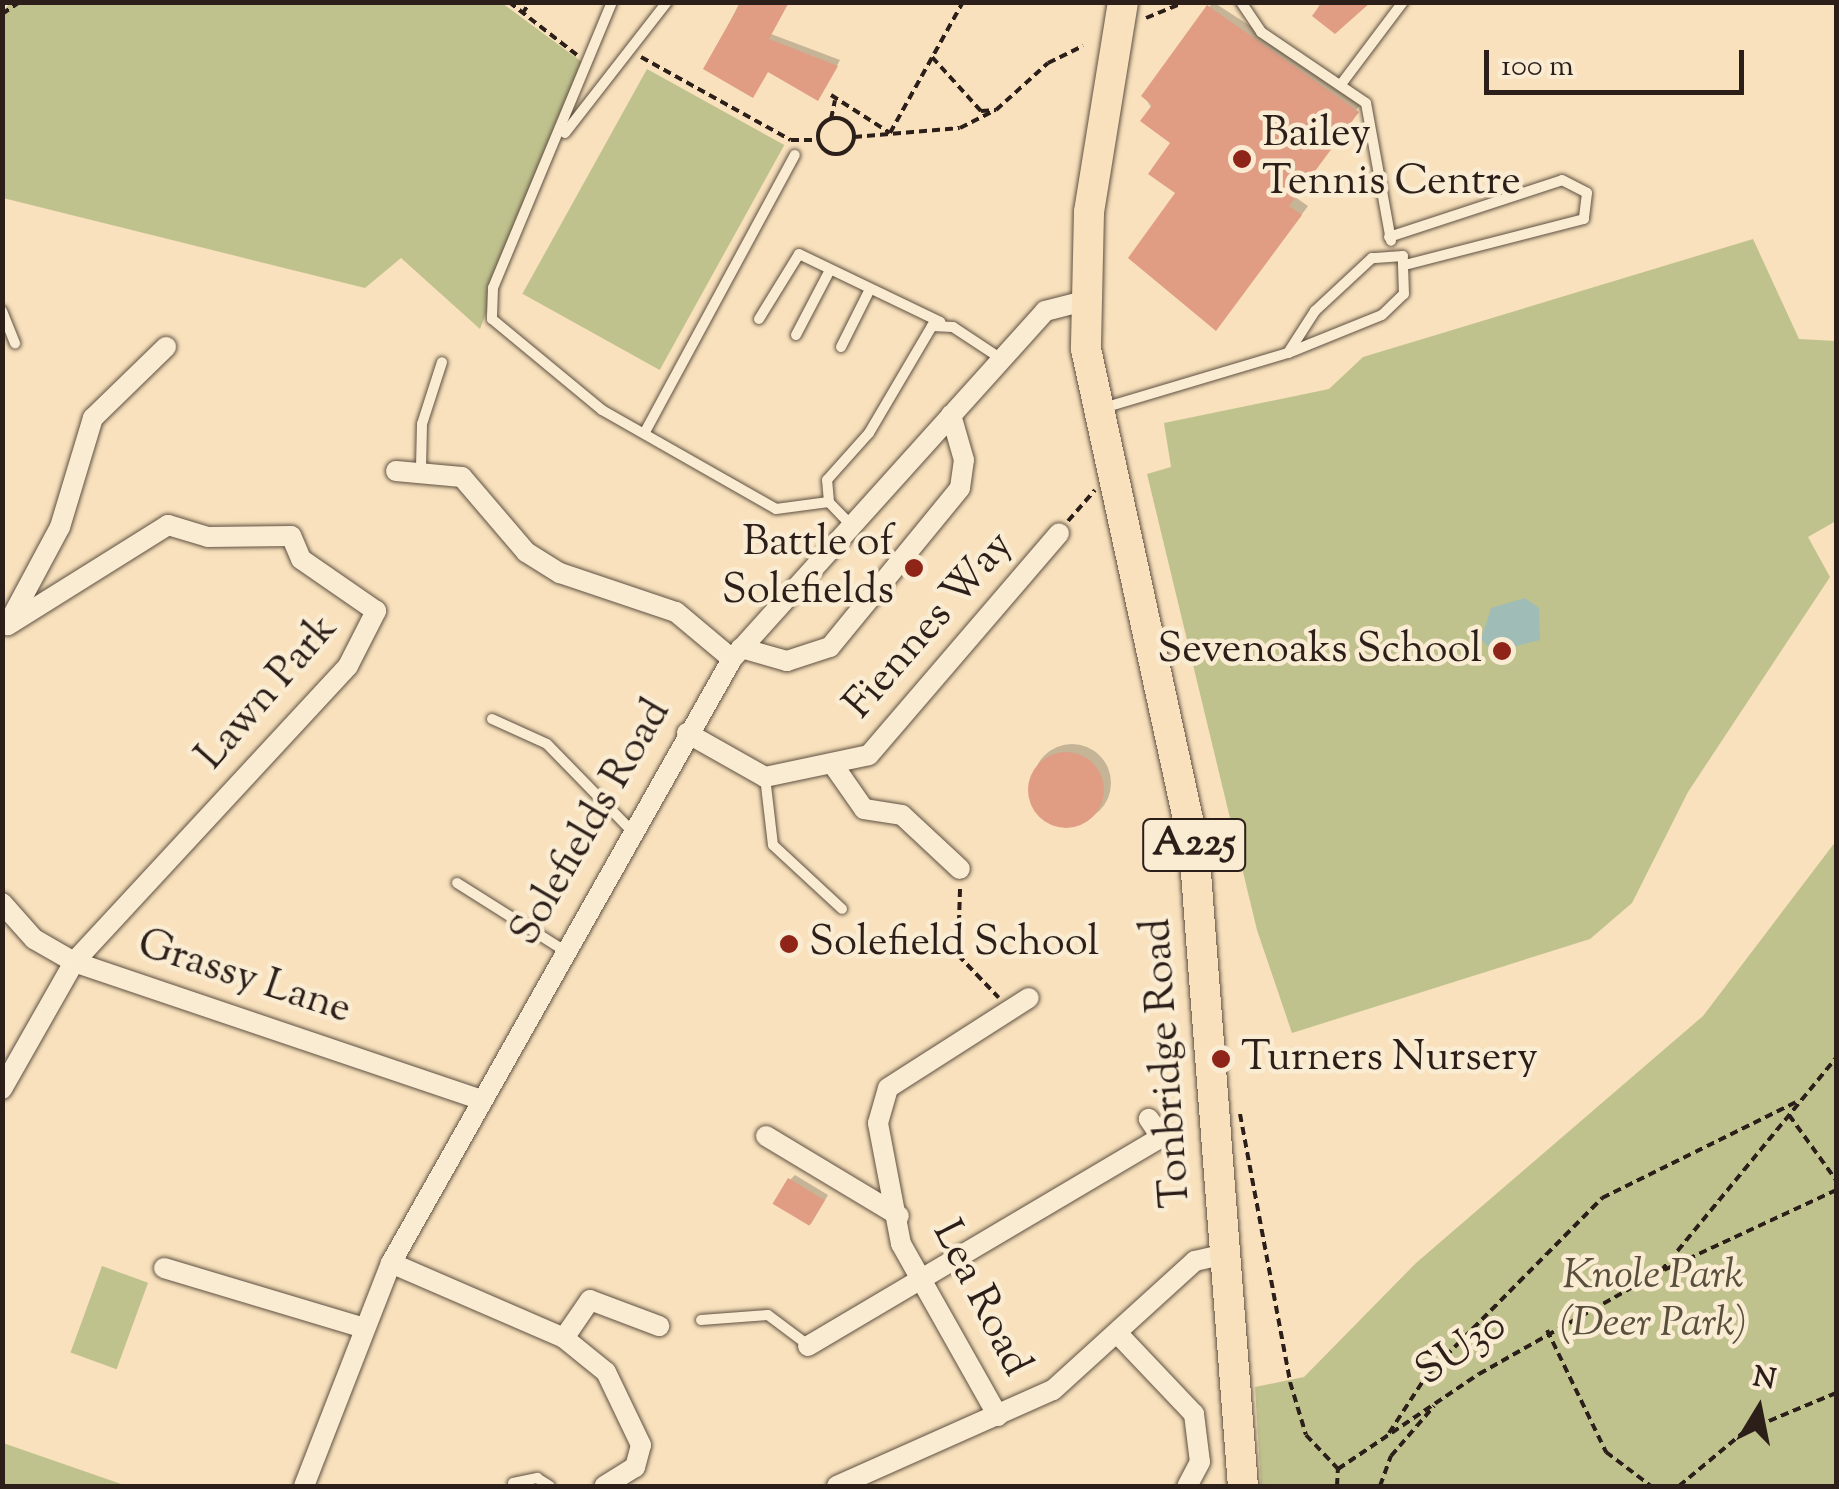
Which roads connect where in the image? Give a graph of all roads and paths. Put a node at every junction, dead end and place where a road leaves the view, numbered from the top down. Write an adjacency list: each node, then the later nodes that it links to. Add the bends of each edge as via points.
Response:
1 (20, 2): 11 (path)
2 (509, 2): 12 (path)
3 (530, 2): 12 (path)
4 (612, 2): 21 (lane)
5 (667, 2): 21 (lane)
6 (963, 2): 15 (path)
7 (1185, 2): 10 (path)
8 (1241, 2): 17 (lane, via 1261,32)
9 (1404, 2): 17 (lane)
10 (1134, 10): 32 (main road, Tonbridge Road / A225)
11 (2, 14)
12 (522, 14): 16 (path)
13 (1083, 46): 18 (path)
14 (642, 57): 23 (path, via 791,140)
15 (932, 57): 18 (path, via 965,102); 20 (path)
16 (586, 59)
17 (1342, 83): 27 (lane, via 1374,120)
18 (996, 110): 20 (path, via 960,128)
19 (831, 119): 20 (path, via 833,96); 22 (path, via 846,122); 23 (path)
20 (890, 133): 22 (path)
21 (564, 134): 45 (lane, via 493,288 492,319 539,366)
22 (854, 137): 23 (path, via 839,154)
23 (819, 140)
24 (796, 155): 25 (lane)
25 (770, 204): 26 (lane); 45 (lane)
26 (783, 206)
27 (1390, 237): 28 (lane); 29 (lane, via 1562,180 1587,193 1584,219)
28 (1394, 252): 29 (lane); 40 (lane, via 1372,258 1328,297)
29 (1409, 264): 40 (lane, via 1404,294 1382,315)
30 (830, 270): 31 (lane); 34 (lane, via 808,256 792,258); 36 (lane)
31 (868, 293): 35 (lane); 39 (lane)
32 (1084, 301): 41 (street, Solefields Road, via 1045,311); 43 (main road, Tonbridge Road / A225)
33 (2, 311): 37 (lane)
34 (759, 320)
35 (945, 324): 41 (lane); 49 (lane, via 927,332 869,433 827,480)
36 (796, 335)
37 (15, 344)
38 (166, 347): 52 (street, via 93,418 56,538)
39 (841, 347)
40 (1288, 353): 43 (lane)
41 (1000, 358): 44 (street, Solefields Road)
42 (442, 362): 46 (lane, via 422,424)
43 (1098, 410): 48 (main road, Tonbridge Road / A225)
44 (951, 415): 50 (street, Solefields Road); 53 (street, via 964,460 960,488 830,647 787,661)
45 (645, 432): 49 (lane, via 776,509)
46 (421, 468): 47 (street); 53 (street, via 462,477 526,552 560,573 676,612)
47 (396, 471)
48 (1112, 483): 51 (path); 78 (main road, Tonbridge Road / A225, via 1194,847)
49 (828, 502): 50 (lane)
50 (850, 523): 53 (street, Solefields Road)
51 (1059, 532): 56 (street, Fiennes Way, via 884,744)
52 (5, 626): 64 (street, Lawn Park, via 168,525 208,536 291,536 301,559 376,611 348,666)
53 (736, 653): 55 (street, Solefields Road)
54 (492, 719): 58 (lane, via 547,744)
55 (687, 733): 57 (street); 58 (street, Solefields Road)
56 (834, 766): 57 (street, Fiennes Way); 59 (street, via 864,810 902,815)
57 (764, 777): 62 (lane, via 773,845)
58 (630, 829): 63 (street, Solefields Road)
59 (960, 869): 66 (path, via 958,955)
60 (457, 884): 63 (lane)
61 (2, 903): 64 (street, Grassy Lane, via 34,939)
62 (842, 909)
63 (562, 949): 69 (street, Solefields Road)
64 (74, 962): 68 (street); 69 (street, Grassy Lane)
65 (1030, 998): 66 (street, Lea Road)
66 (1006, 1009): 77 (street, Lea Road, via 888,1088 878,1123)
67 (1836, 1058): 70 (path, SU30)
68 (2, 1089)
69 (478, 1099): 79 (street, Solefields Road)
70 (1798, 1101): 72 (path, SU30); 93 (path, via 1602,1198 1428,1375)
71 (1237, 1102): 94 (path, via 1290,1382 1306,1435)
72 (1788, 1114): 75 (path); 81 (path, SU30)
73 (1149, 1118): 82 (street, via 1165,1141)
74 (766, 1136): 77 (street)
75 (1836, 1180)
76 (1836, 1190): 81 (path)
77 (899, 1216): 82 (street, Lea Road)
78 (1226, 1254): 87 (street, via 1194,1262); 95 (main road, Tonbridge Road / A225)
79 (391, 1263): 85 (street, Solefields Road); 88 (street)
80 (164, 1268): 85 (street)
81 (1661, 1271): 86 (path, SU30)
82 (917, 1277): 89 (street); 92 (street, Lea Road)
83 (701, 1320): 89 (lane, via 768,1315)
84 (659, 1326): 88 (street, via 590,1300)
85 (364, 1328): 98 (street, Solefields Road)
86 (1546, 1330): 91 (path, SU30); 97 (path, via 1606,1452)
87 (1119, 1335): 92 (street, via 1052,1390); 102 (street, via 1194,1414 1200,1462)
88 (564, 1338): 100 (street, via 606,1372 641,1445 635,1468)
89 (808, 1346)
90 (1836, 1393): 107 (path, via 1744,1430)
91 (1437, 1402): 93 (path, SU30); 104 (path, via 1391,1456)
92 (998, 1416): 101 (street)
93 (1386, 1437): 94 (path, SU30)
94 (1338, 1470): 103 (path)
95 (1242, 1479)
96 (512, 1483): 99 (lane, via 536,1478)
97 (1644, 1483): 105 (path); 106 (path)
98 (304, 1486)
99 (550, 1486)
100 (604, 1486)
101 (837, 1486)
102 (1187, 1486)
103 (1338, 1486)
104 (1380, 1486)
105 (1634, 1486)
106 (1651, 1486)
107 (1679, 1486)

